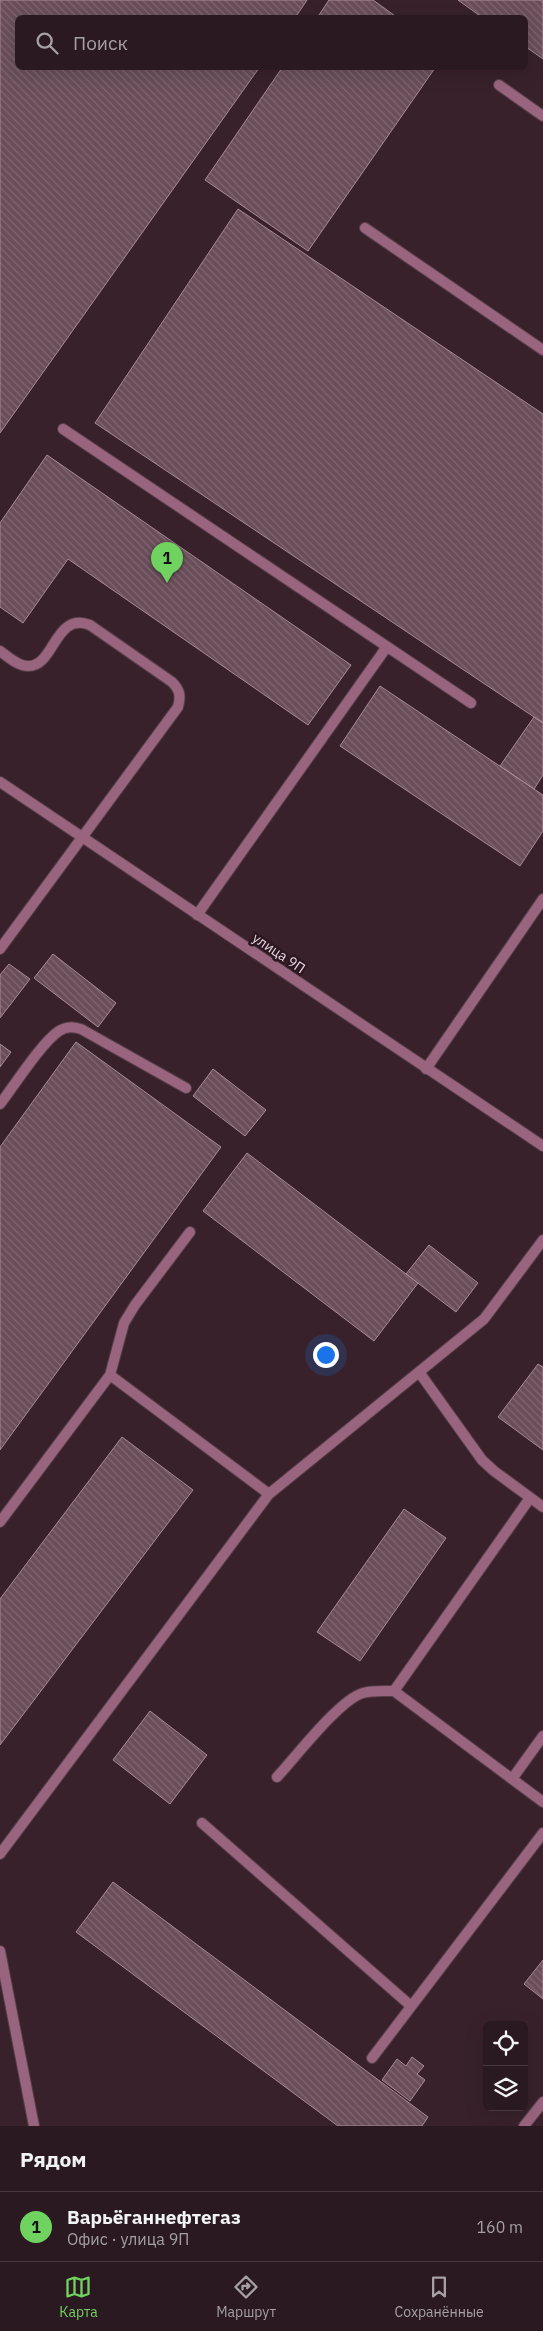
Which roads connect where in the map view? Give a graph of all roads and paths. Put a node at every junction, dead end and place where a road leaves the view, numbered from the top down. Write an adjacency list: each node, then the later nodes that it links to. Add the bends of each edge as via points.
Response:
1 (498, 85): 2 (street)
2 (543, 116)
3 (365, 228): 4 (street)
4 (543, 350)
5 (63, 430): 6 (street)
6 (386, 648): 8 (street); 12 (street)
7 (0, 651): 10 (street, via 18,663 35,664 65,628 72,622 81,621 178,688 178,707)
8 (471, 703)
9 (0, 782): 10 (street, улица 9П)
10 (82, 838): 12 (street, улица 9П); 13 (street)
11 (543, 899): 14 (street)
12 (197, 915): 14 (street, улица 9П)
13 (0, 949)
14 (426, 1068): 17 (street, улица 9П)
15 (186, 1088): 16 (street, via 82,1029 70,1026 50,1040)
16 (0, 1104)
17 (543, 1146)
18 (190, 1232): 21 (street, via 128,1317)
19 (543, 1240): 20 (street, via 484,1319)
20 (419, 1372): 22 (street); 23 (street, via 482,1460)
21 (110, 1375): 22 (street); 25 (street)
22 (269, 1494): 33 (street)
23 (530, 1498): 24 (street); 26 (street)
24 (543, 1507)
25 (0, 1522)
26 (394, 1691): 28 (street, via 363,1693 351,1699); 29 (street)
27 (543, 1736): 29 (street)
28 (277, 1777)
29 (512, 1779): 30 (street)
30 (543, 1802)
31 (202, 1823): 35 (street)
32 (543, 1833): 35 (street)
33 (0, 1854)
34 (0, 1950): 38 (street)
35 (411, 2006): 36 (street)
36 (372, 2058)
37 (543, 2102): 39 (street)
38 (34, 2126)
39 (524, 2126)

